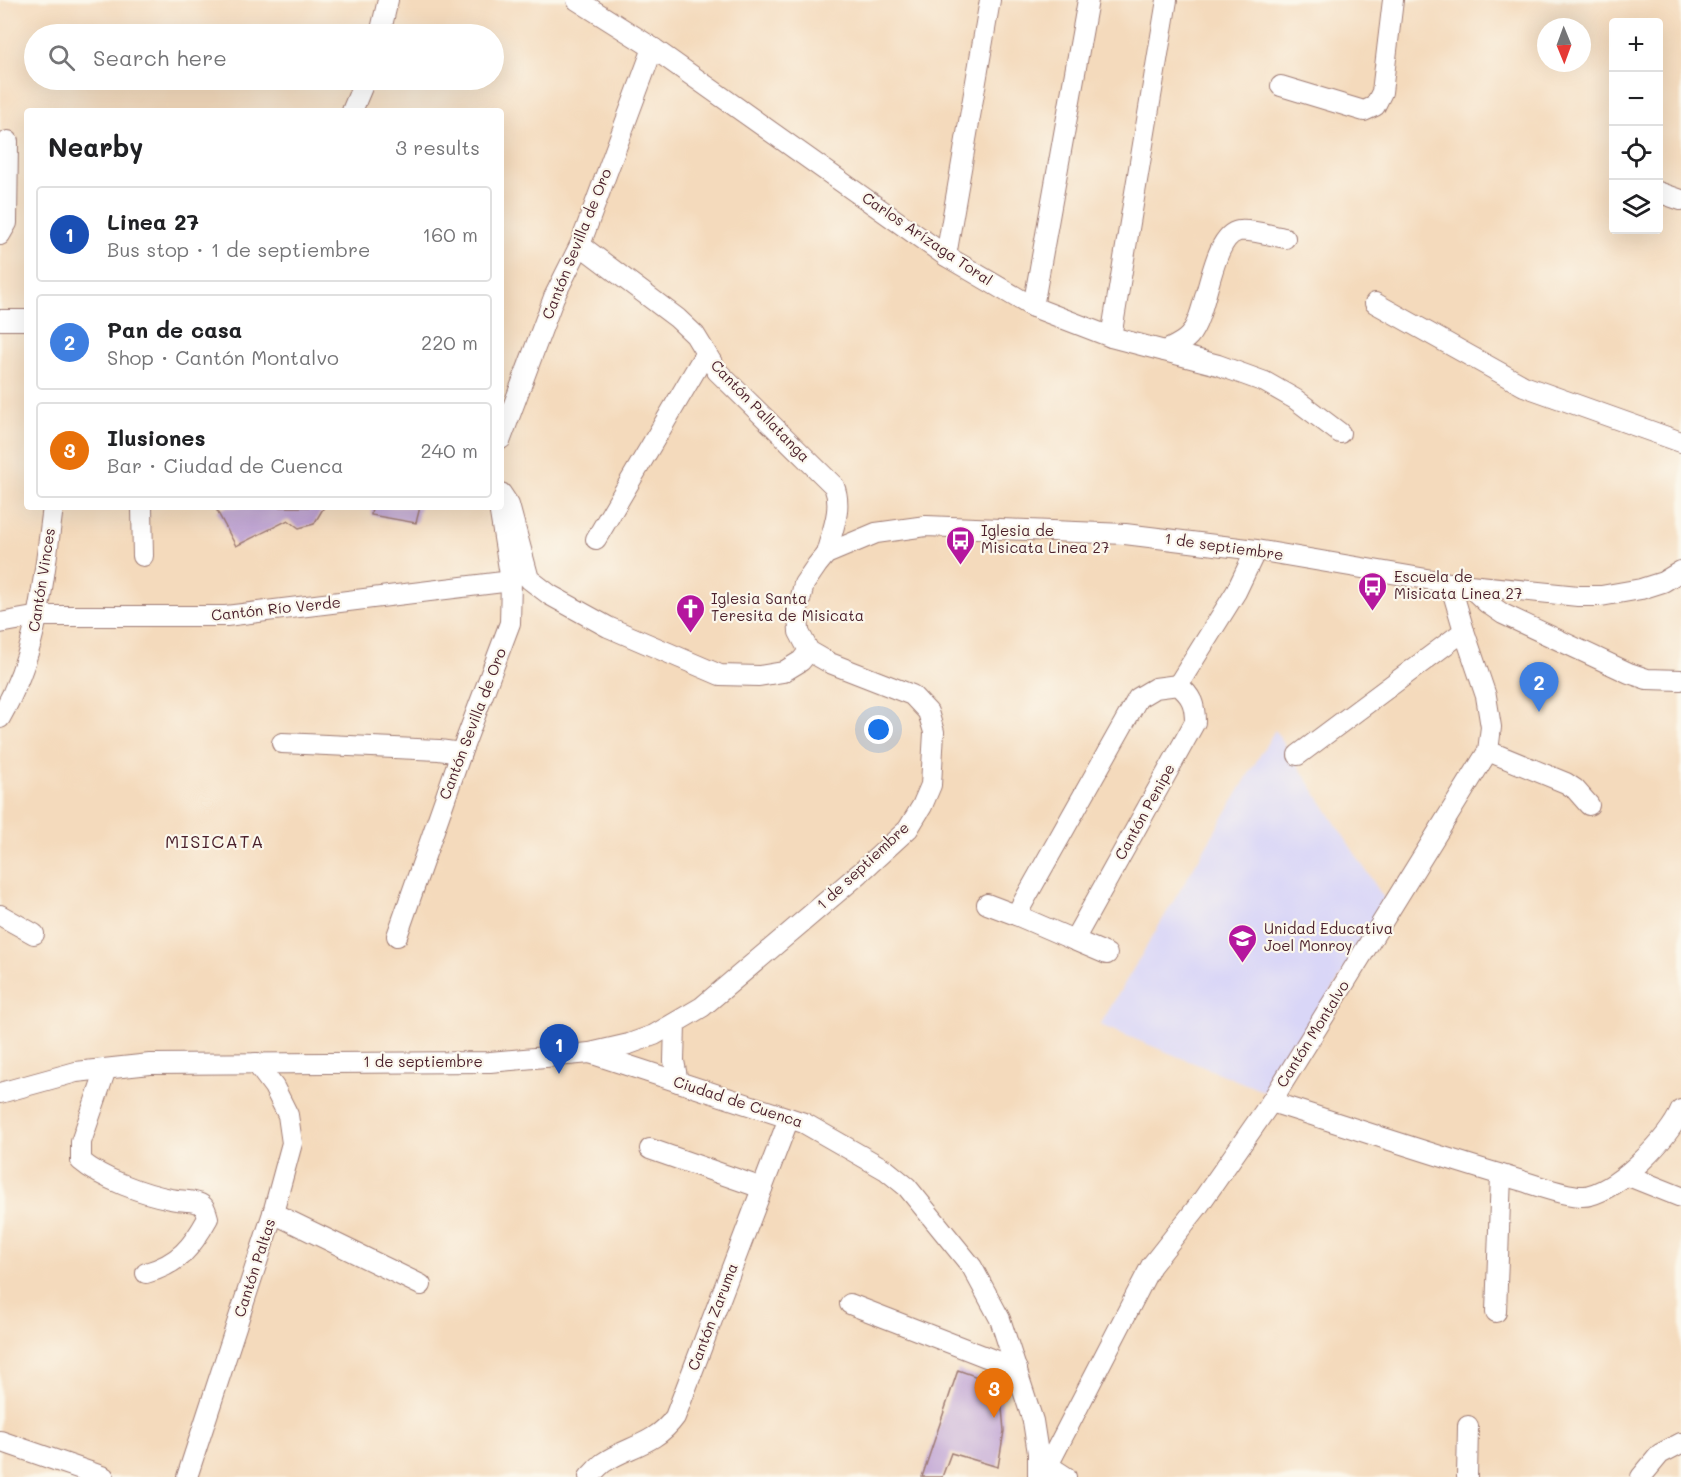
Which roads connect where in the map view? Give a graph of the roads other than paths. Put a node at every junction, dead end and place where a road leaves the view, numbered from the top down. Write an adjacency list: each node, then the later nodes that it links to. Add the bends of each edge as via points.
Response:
1 (388, 0): 7 (street)
2 (990, 0): 18 (street)
3 (1088, 0): 20 (street)
4 (1167, 0): 23 (street)
5 (1393, 0): 9 (street, via 1382,92 1375,105 1364,111)
6 (586, 2): 8 (street, Carlos Arízaga Toral)
7 (382, 24)
8 (654, 48): 17 (street, Cantón Sevilla de Oro); 18 (street, Carlos Arízaga Toral)
9 (1281, 86)
10 (361, 90): 11 (street)
11 (353, 108)
12 (8, 141): 15 (street, via 7,224)
13 (1663, 193): 14 (street)
14 (1681, 200)
15 (0, 235)
16 (1285, 238): 24 (street, via 1239,231 1226,237 1197,323 1188,337)
17 (580, 245): 25 (street, Cantón Pallatanga, via 676,318 695,335); 26 (street, Cantón Sevilla de Oro, via 554,297)
18 (946, 256): 20 (street, Carlos Arízaga Toral)
19 (1375, 303): 28 (street, via 1524,386)
20 (1033, 308): 23 (street, Carlos Arízaga Toral)
21 (0, 320): 22 (street)
22 (24, 320)
23 (1111, 338): 24 (street, Carlos Arízaga Toral)
24 (1166, 351): 27 (street, Carlos Arízaga Toral, via 1266,382)
25 (705, 354): 33 (street); 35 (street, Cantón Pallatanga, via 717,371 834,486 839,498)
26 (504, 431)
27 (1340, 433)
28 (1681, 442)
29 (504, 498): 43 (street, via 530,579 550,595 608,627 720,675 783,672)
30 (54, 510): 40 (street, Cantón Vinces)
31 (142, 510): 36 (street)
32 (499, 510): 38 (street, Cantón Sevilla de Oro)
33 (596, 539)
34 (1256, 550): 35 (street, 1 de septiembre, via 1125,534 926,526 876,533); 39 (street, 1 de septiembre); 45 (street, via 1236,592)
35 (826, 554): 43 (street, via 804,584 798,609 799,632)
36 (142, 556)
37 (1681, 571): 39 (street, 1 de septiembre, via 1641,589 1601,596)
38 (511, 581): 40 (street, Cantón Río Verde, via 226,616); 49 (street, Cantón Sevilla de Oro, via 510,623)
39 (1459, 583): 42 (street, Cantón Montalvo); 44 (street, via 1503,614 1629,673)
40 (39, 616): 41 (street, Cantón Río Verde); 46 (street, Cantón Vinces, via 25,665)
41 (0, 623)
42 (1464, 631): 48 (street, Cantón Montalvo, via 1486,696 1491,727); 50 (street)
43 (809, 651): 59 (street, 1 de septiembre, via 912,695 928,712 934,732 931,785 908,829 702,1007)
44 (1681, 680)
45 (1178, 685): 54 (street, via 1155,688 1138,698); 57 (street, Cantón Penipe, via 1189,694 1195,707 1195,722)
46 (0, 718)
47 (282, 743): 49 (street)
48 (1488, 751): 51 (street, via 1566,783); 65 (street, Cantón Montalvo)
49 (461, 753): 56 (street, Cantón Sevilla de Oro)
50 (1298, 756)
51 (1589, 805)
52 (987, 904): 54 (street)
53 (0, 915): 55 (street)
54 (1016, 915): 57 (street)
55 (34, 934)
56 (397, 936)
57 (1074, 940): 58 (street)
58 (1107, 954)
59 (675, 1024): 60 (street, 1 de septiembre, via 630,1044); 63 (street)
60 (590, 1053): 61 (street, 1 de septiembre, via 490,1062); 63 (street, Ciudad de Cuenca)
61 (256, 1063): 62 (street, 1 de septiembre, via 150,1064); 73 (street, Cantón Paltas, via 288,1115 292,1143)
62 (106, 1069): 64 (street, 1 de septiembre, via 76,1072); 74 (street, via 81,1142 81,1161 93,1171 142,1190 200,1203 208,1218 183,1255)
63 (678, 1082): 67 (street, Ciudad de Cuenca)
64 (0, 1093)
65 (1271, 1102): 69 (street); 82 (street, Cantón Montalvo, via 1199,1205 1150,1266)
66 (1681, 1110): 70 (street, via 1675,1125)
67 (789, 1118): 71 (street, Cantón Zaruma); 78 (street, Ciudad de Cuenca, via 886,1170 908,1187 972,1267 1000,1319)
68 (650, 1149): 71 (street)
69 (1501, 1174): 70 (street, via 1588,1196); 77 (street)
70 (1626, 1175): 72 (street)
71 (762, 1188): 85 (street, Cantón Zaruma, via 675,1417 666,1429 602,1464)
72 (1681, 1197)
73 (273, 1213): 75 (street); 84 (street, Cantón Paltas)
74 (146, 1273)
75 (421, 1285)
76 (850, 1304): 78 (street)
77 (1496, 1312)
78 (1017, 1369): 82 (street, Ciudad de Cuenca)
79 (1468, 1426): 87 (street)
80 (0, 1441): 83 (street)
81 (1681, 1443): 88 (street, via 1660,1454)
82 (1043, 1473): 86 (street)
83 (104, 1477)
84 (187, 1477)
85 (589, 1477)
86 (1066, 1477)
87 (1467, 1477)
88 (1641, 1477)

